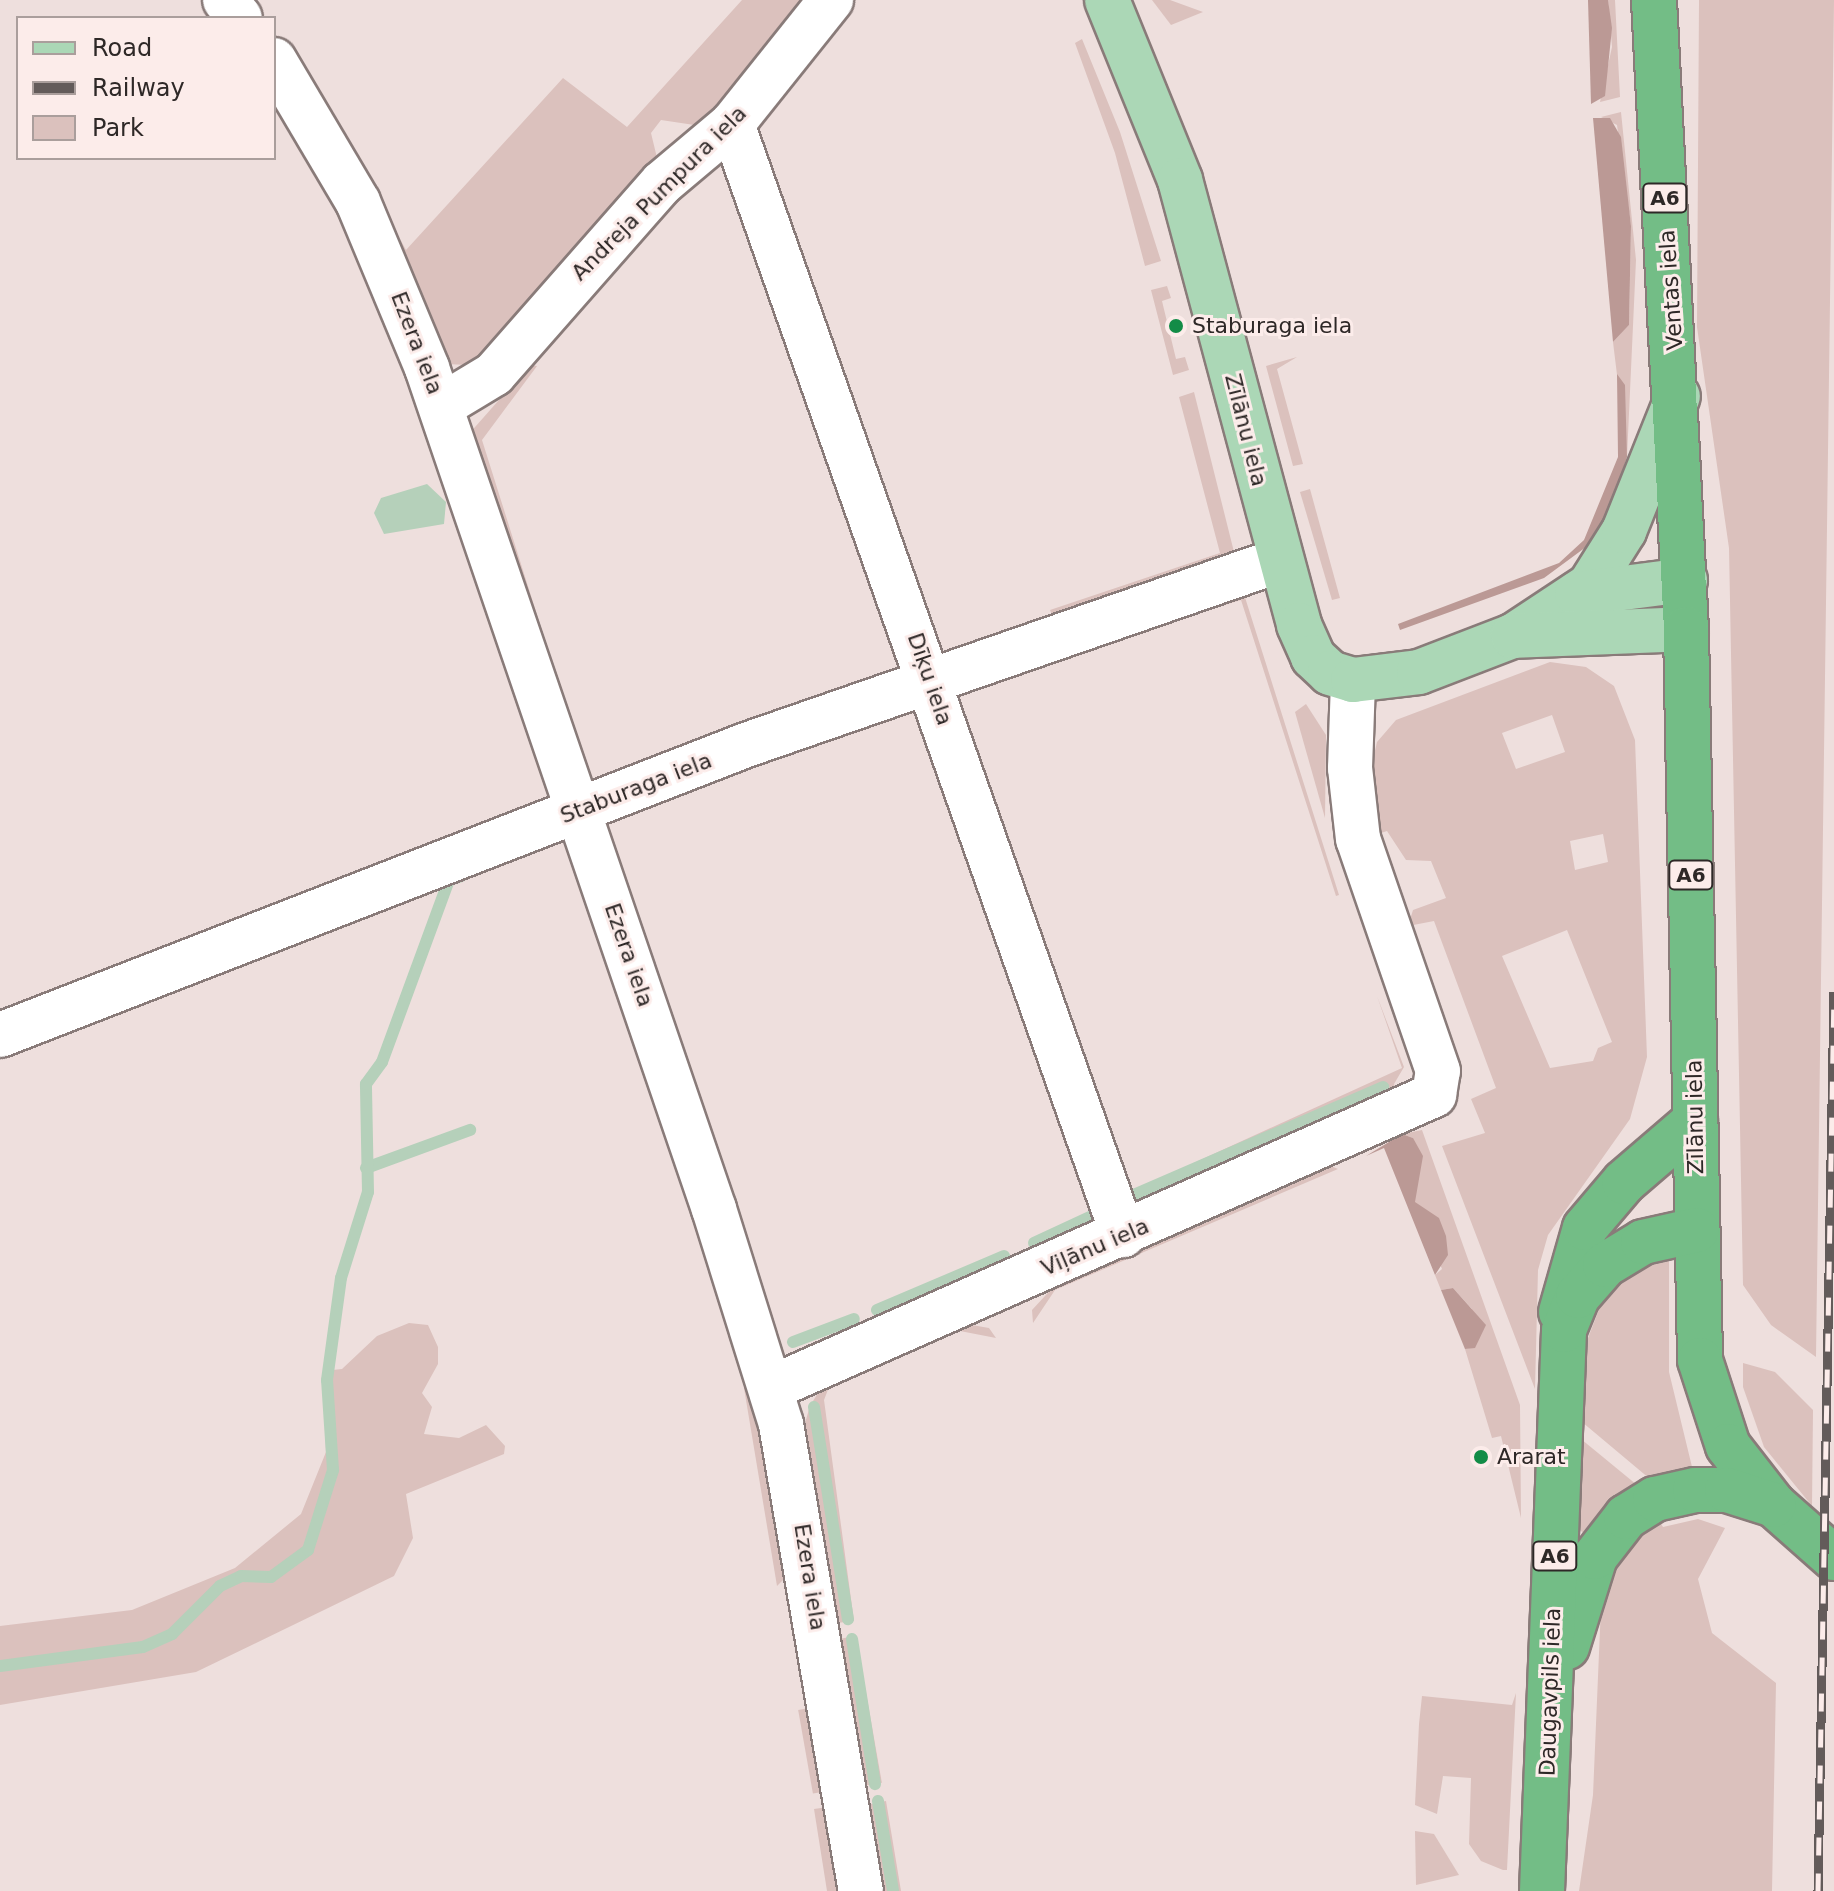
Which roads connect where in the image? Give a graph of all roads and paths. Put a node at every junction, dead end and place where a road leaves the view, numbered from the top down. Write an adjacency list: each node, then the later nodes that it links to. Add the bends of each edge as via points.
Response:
1 (225, 0): 5 (street)
2 (831, 0): 7 (street, Andreja Pumpura iela)
3 (1107, 0): 10 (main road, Zīlānu iela, via 1184,194)
4 (1654, 0): 8 (highway, Ventas iela / A6)
5 (238, 16)
6 (276, 63): 9 (street, Ezera iela, via 358,202)
7 (732, 124): 9 (street, Andreja Pumpura iela, via 662,183 494,374); 15 (street, Dīķu iela)
8 (1678, 396): 11 (highway, Ventas iela / A6); 12 (main road, A6, via 1619,542)
9 (441, 406): 17 (street, Ezera iela)
10 (1280, 560): 15 (street, Staburaga iela); 16 (main road, Zīlānu iela, via 1313,657)
11 (1685, 580): 12 (main road); 13 (highway, Zīlānu iela / A6)
12 (1577, 594): 14 (main road)
13 (1686, 629): 14 (main road); 19 (highway, Zīlānu iela / A6)
14 (1513, 636): 16 (main road, via 1419,672)
15 (930, 677): 17 (street, Staburaga iela); 21 (street, Dīķu iela)
16 (1353, 680): 21 (street, Viļānu iela, via 1350,768 1358,839 1438,1071 1437,1090 1420,1106)
17 (580, 809): 18 (street, Staburaga iela); 23 (street, Ezera iela)
18 (0, 1035)
19 (1695, 1121): 20 (highway, Zīlānu iela / A6); 22 (highway, Daugavpils iela / A6, via 1624,1182 1585,1228 1564,1284)
20 (1697, 1230): 22 (highway, Daugavpils iela / A6, via 1643,1242 1605,1265 1578,1296); 24 (highway, Zīlānu iela / A6, via 1700,1360 1709,1404 1728,1446)
21 (1123, 1235): 23 (street, Viļānu iela)
22 (1562, 1349): 26 (highway, Daugavpils iela / A6)
23 (771, 1388): 27 (street, Ezera iela, via 798,1504)
24 (1774, 1505): 25 (highway, Zīlānu iela); 26 (highway, A6, via 1727,1490 1695,1490 1655,1499 1626,1517 1595,1557)
25 (1834, 1558)
26 (1550, 1703): 28 (highway, Daugavpils iela / A6)
27 (861, 1891)
28 (1542, 1891)

